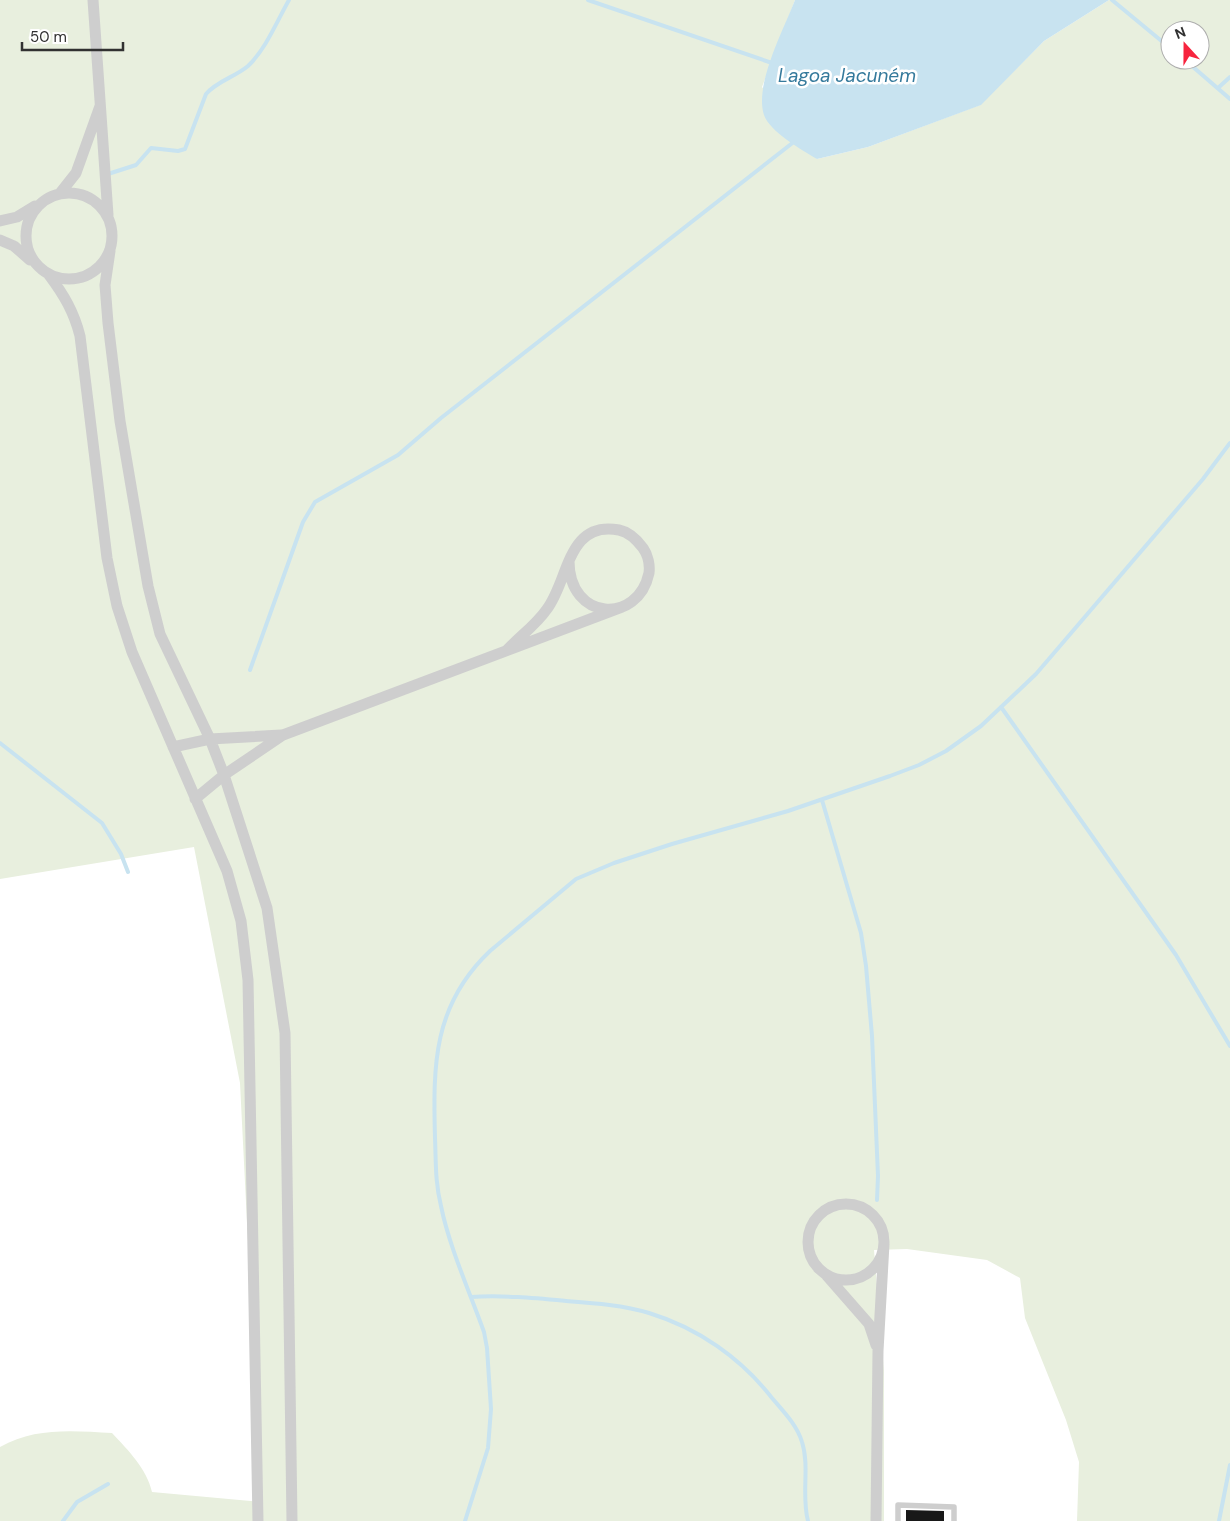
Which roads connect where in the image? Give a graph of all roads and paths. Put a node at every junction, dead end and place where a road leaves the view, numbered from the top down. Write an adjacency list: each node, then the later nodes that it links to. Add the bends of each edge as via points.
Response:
1 (93, 0): 2 (street)
2 (102, 102): 3 (street, via 76,172); 5 (street)
3 (61, 192): 4 (street); 5 (street, via 80,193 96,201)
4 (44, 199): 6 (street, via 17,217); 9 (street, via 32,212 25,230 26,248)
5 (108, 215): 8 (street, via 113,232)
6 (0, 221)
7 (0, 240): 9 (street, via 14,246)
8 (110, 251): 10 (street, via 100,266 85,276 67,279); 15 (street, via 104,285 108,323 148,586 160,634)
9 (35, 264): 10 (street)
10 (49, 275): 16 (street, via 64,294 80,336 107,558 117,606 132,652)
11 (569, 561): 12 (street, via 569,578 582,599 605,609); 12 (street, via 576,546 588,534 604,529 621,530 636,539 646,552 650,568 646,585 636,599); 13 (street, via 549,608)
12 (622, 607): 13 (street)
13 (505, 652): 14 (street)
14 (283, 735): 15 (street); 17 (street)
15 (210, 739): 16 (street); 17 (street)
16 (173, 746): 18 (street)
17 (224, 775): 18 (street); 23 (street, via 267,908 285,1033)
18 (195, 799): 22 (street, via 227,871 241,921 248,980)
19 (884, 1244): 20 (street, via 880,1259 871,1272 856,1279 841,1280); 20 (street, via 881,1228 872,1215 859,1206 843,1204 828,1208 815,1219 808,1234 808,1249 814,1264); 21 (street)
20 (825, 1275): 21 (street, via 869,1324)
21 (878, 1351): 24 (street)
22 (258, 1521)
23 (292, 1521)
24 (876, 1521)
25 (898, 1521): 26 (lane, via 898,1505 954,1507)
26 (954, 1521)

